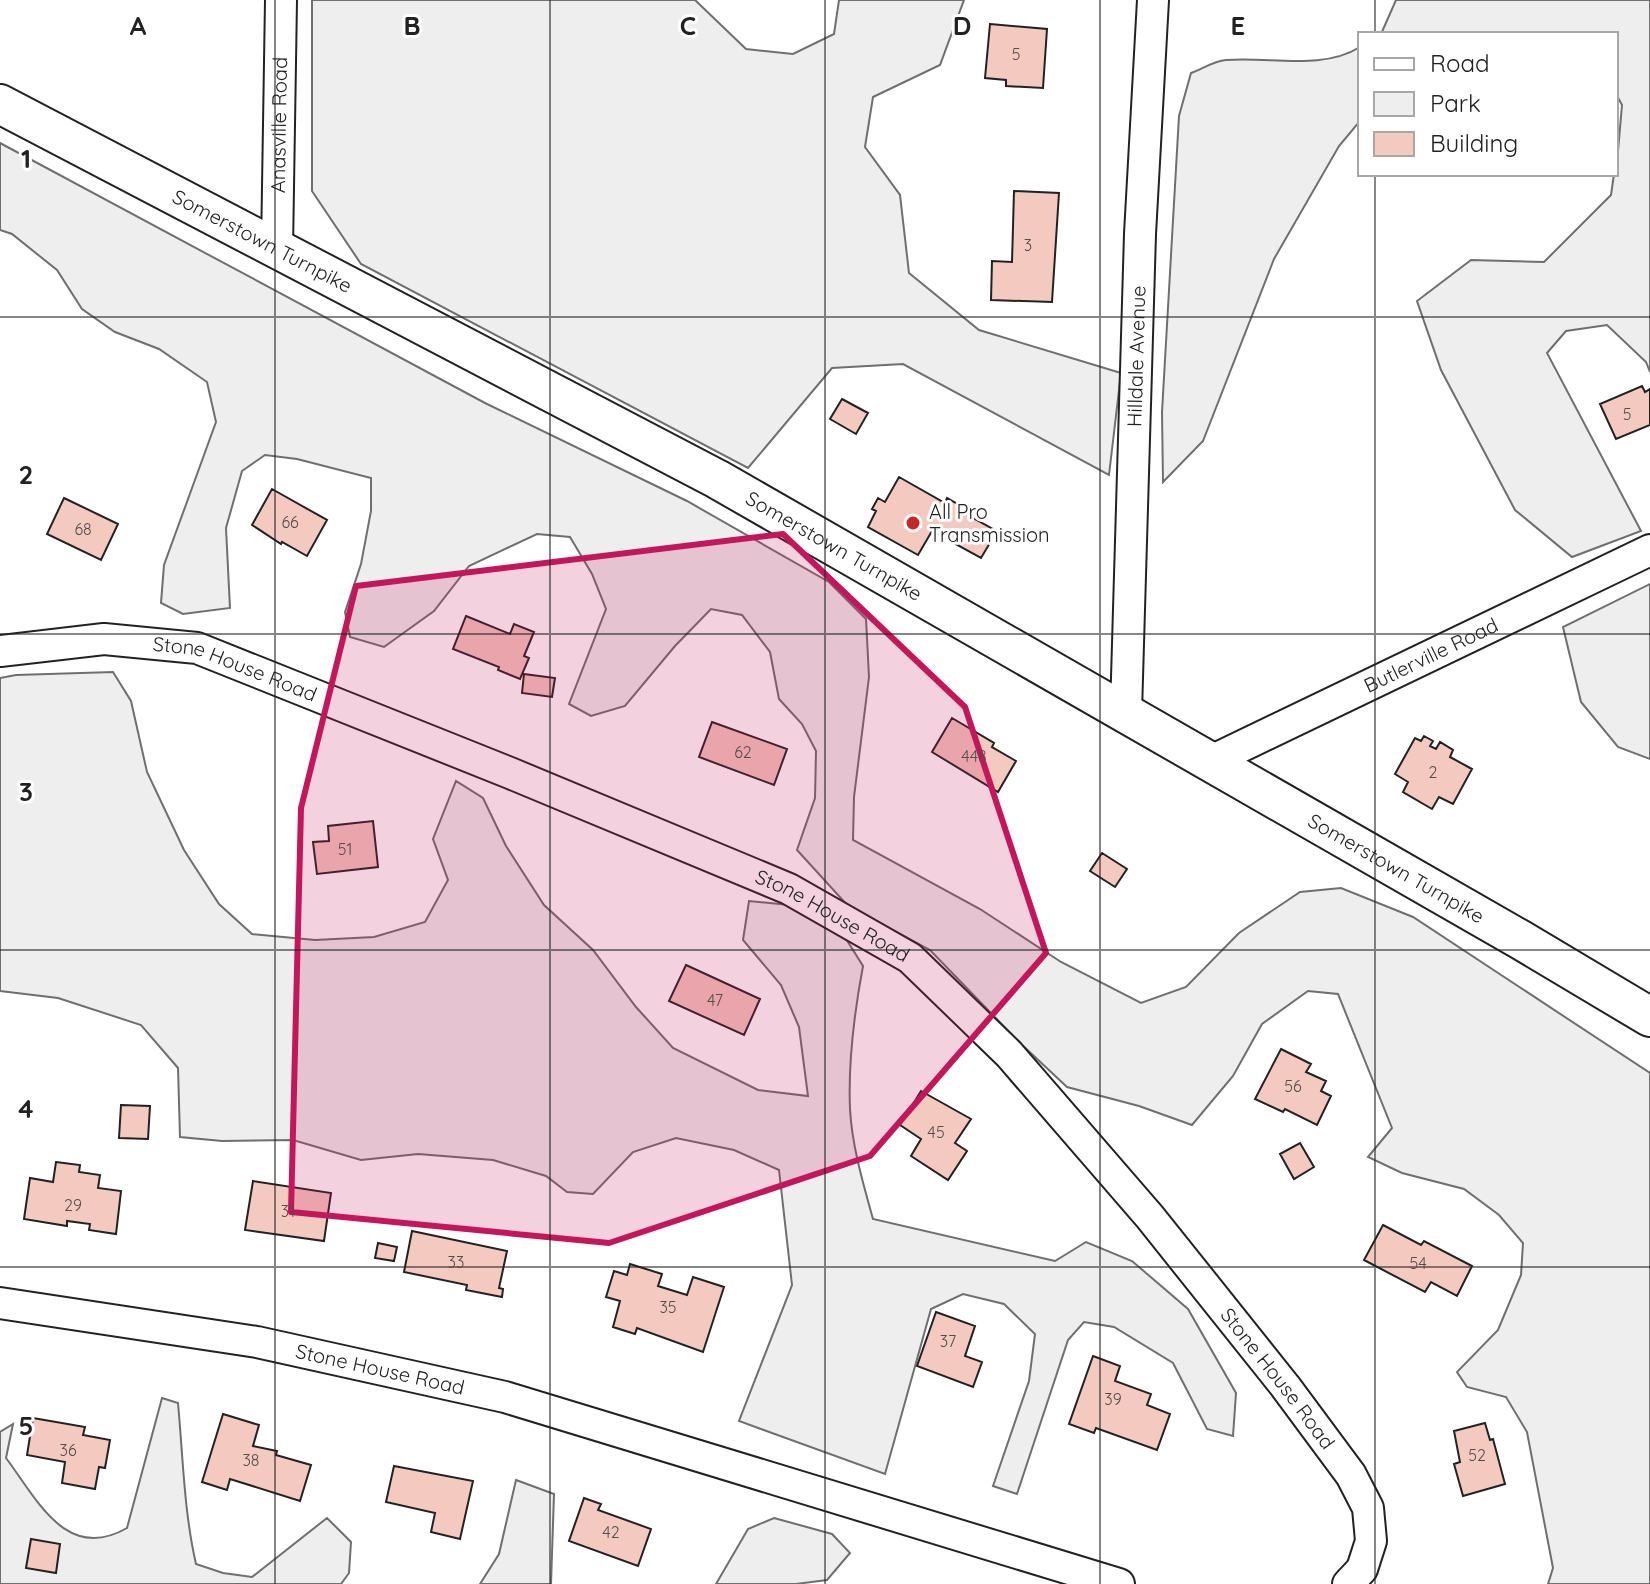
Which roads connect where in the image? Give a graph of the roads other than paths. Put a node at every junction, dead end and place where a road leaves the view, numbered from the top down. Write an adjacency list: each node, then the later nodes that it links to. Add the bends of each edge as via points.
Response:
1 (281, 0): 4 (street, Anasville Road)
2 (1153, 0): 7 (street, Hilldale Avenue, via 1139,249)
3 (0, 104): 4 (main road, Somerstown Turnpike)
4 (277, 249): 7 (main road, Somerstown Turnpike, via 717,479)
5 (1650, 550): 8 (street, Butlerville Road)
6 (0, 651): 12 (street, Stone House Road, via 104,639 197,648 789,889 910,958 1009,1054 1140,1206 1351,1475 1368,1508 1371,1541 1362,1569)
7 (1126, 712): 8 (main road, Somerstown Turnpike)
8 (1211, 761): 9 (main road, Somerstown Turnpike)
9 (1650, 1017)
10 (0, 1303): 11 (street, Stone House Road, via 257,1342 505,1397)
11 (1119, 1584)
12 (1348, 1584)

